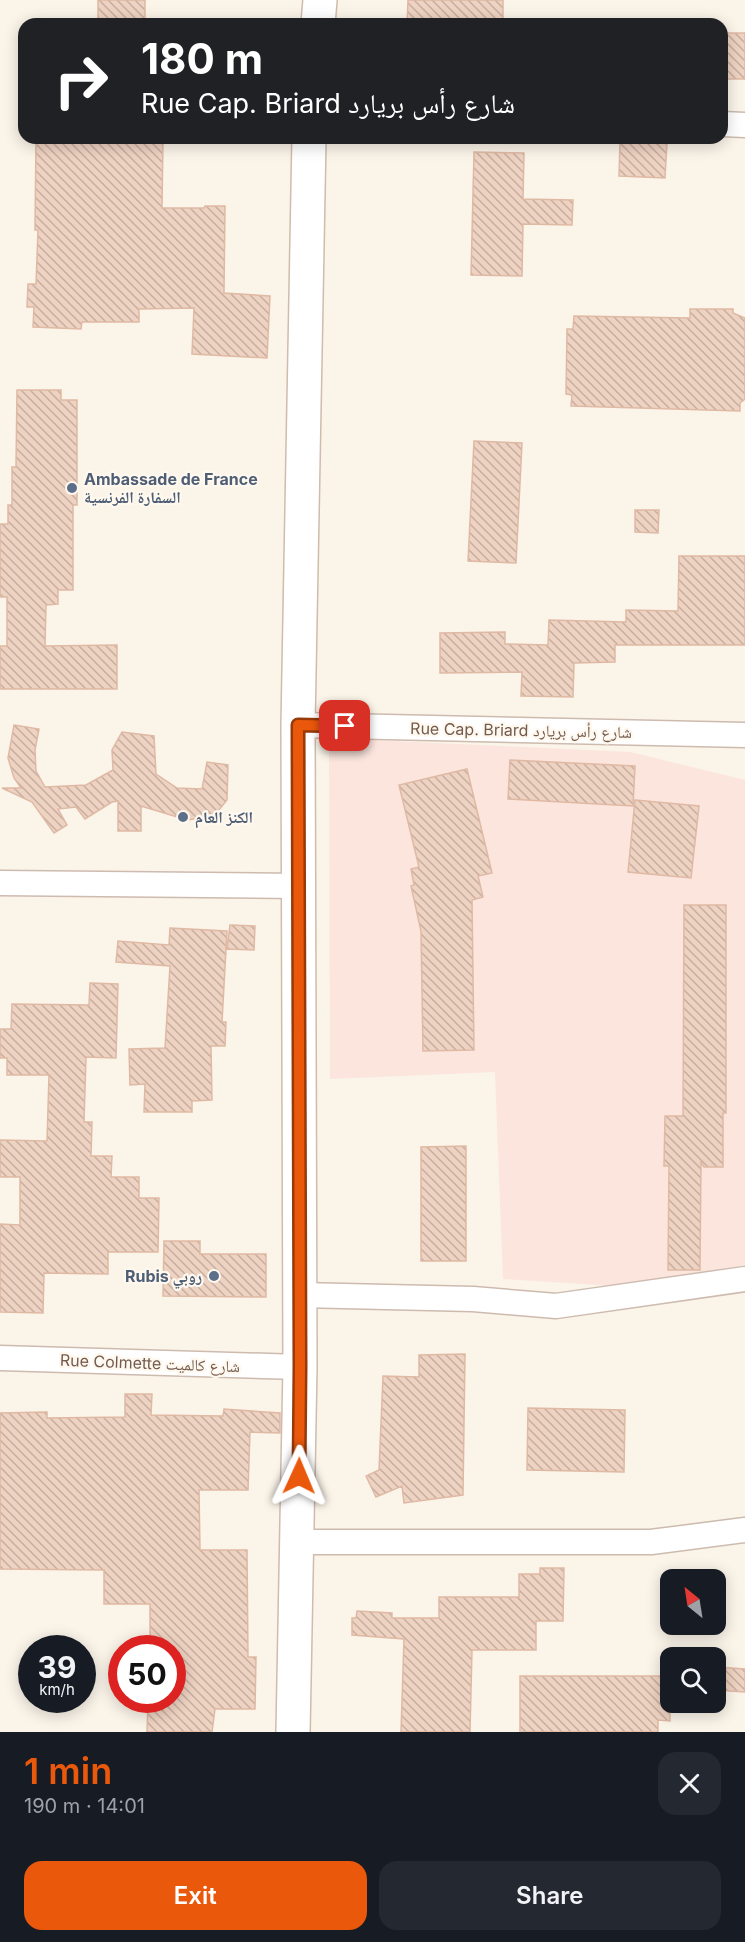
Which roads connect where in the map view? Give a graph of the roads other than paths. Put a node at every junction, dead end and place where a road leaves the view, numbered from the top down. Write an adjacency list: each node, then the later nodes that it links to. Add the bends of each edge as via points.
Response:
1 (320, 0): 2 (main road)
2 (318, 18)
3 (728, 124): 4 (street)
4 (745, 125)
5 (309, 144): 6 (main road)
6 (298, 725): 7 (street, Rue Cap. Briard شارع رأس بريارد); 9 (main road)
7 (745, 735)
8 (0, 883): 9 (street)
9 (298, 886): 11 (main road)
10 (745, 1279): 11 (street, via 556,1306 473,1299)
11 (300, 1295): 13 (main road)
12 (0, 1358): 13 (street, Rue Colmette شارع كالميت)
13 (300, 1367): 15 (main road)
14 (745, 1530): 15 (street, via 651,1542)
15 (298, 1542): 16 (main road)
16 (293, 1732)

